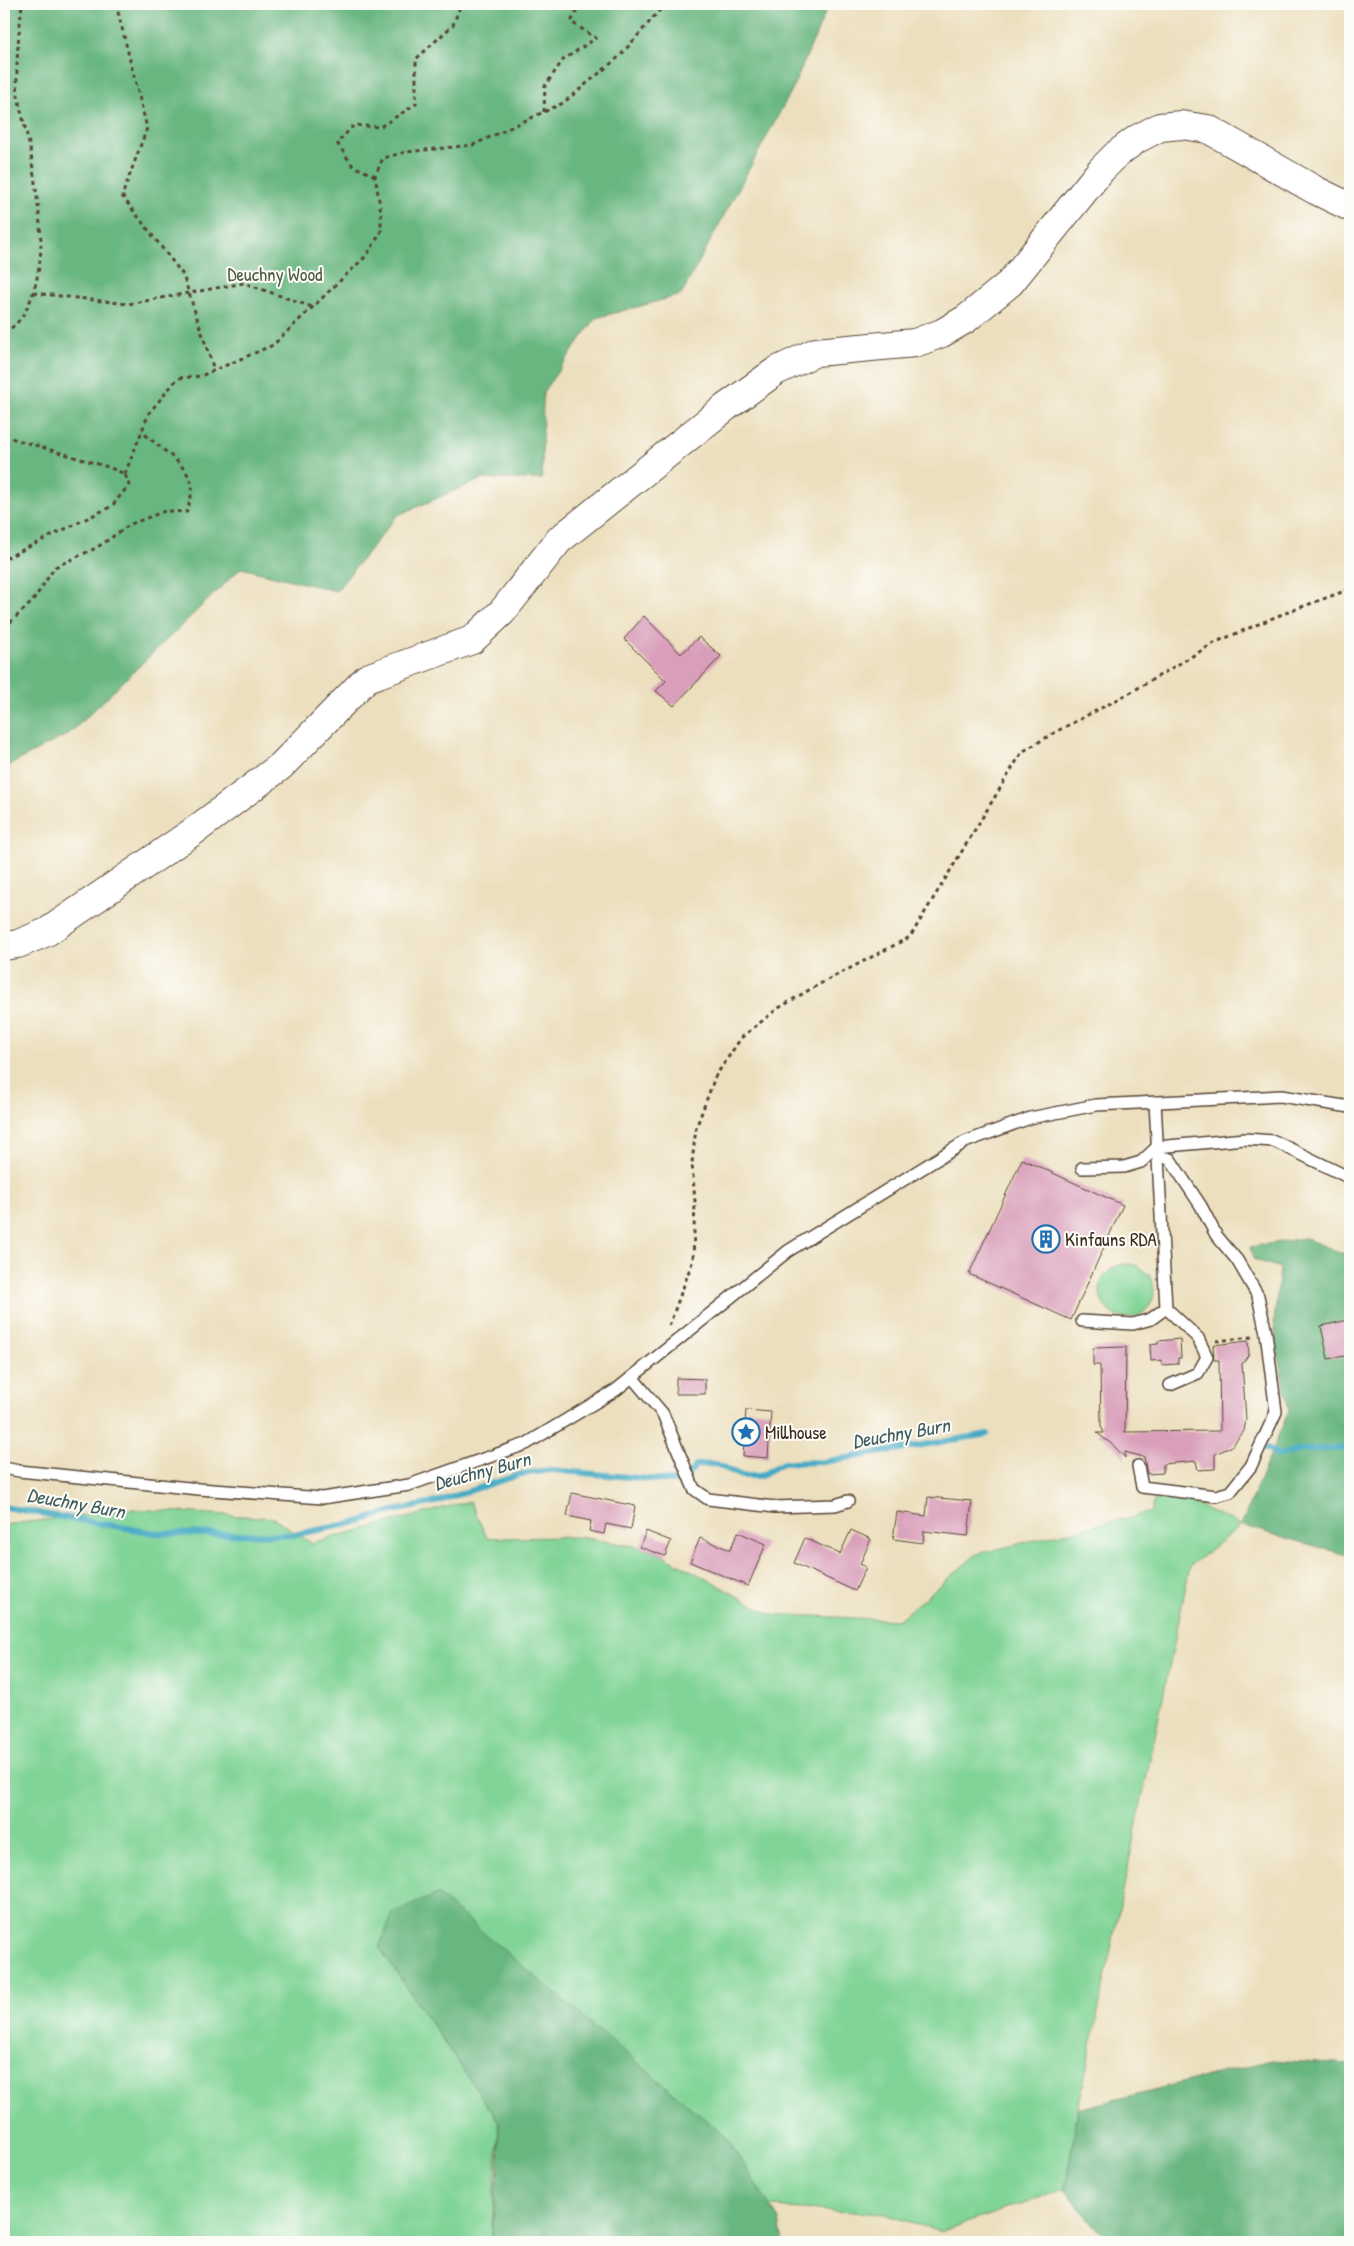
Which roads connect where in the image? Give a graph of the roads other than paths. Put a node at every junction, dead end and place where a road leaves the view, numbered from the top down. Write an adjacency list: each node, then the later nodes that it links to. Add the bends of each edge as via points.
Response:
1 (1350, 207): 2 (street, via 1208,129 1180,125 1160,128 1137,139 1118,152 1101,170 1010,282 966,319 915,343 816,352 776,371 559,540 502,612 472,640 368,678 282,766 202,825 47,932)
2 (4, 946)
3 (1155, 1102): 4 (lane, via 1281,1096); 5 (lane); 10 (lane, via 1096,1105 1030,1118 966,1142 788,1251)
4 (1350, 1107)
5 (1158, 1151): 6 (lane, via 1141,1162 1124,1167); 7 (lane, via 1244,1140 1274,1141); 8 (lane); 12 (lane, via 1170,1158 1216,1235 1237,1260 1258,1296 1276,1412 1251,1466 1230,1492 1216,1496 1142,1487)
6 (1082, 1168)
7 (1350, 1178)
8 (1166, 1308): 9 (lane, via 1151,1320 1133,1324); 11 (lane, via 1198,1338 1207,1357 1198,1374)
9 (1082, 1320)
10 (632, 1377): 13 (lane, via 526,1444 409,1485 322,1498 19,1472); 14 (lane, via 663,1414 694,1490 708,1499 775,1507 835,1505)
11 (1170, 1385)
12 (1138, 1466)
13 (4, 1468)
14 (848, 1501)

